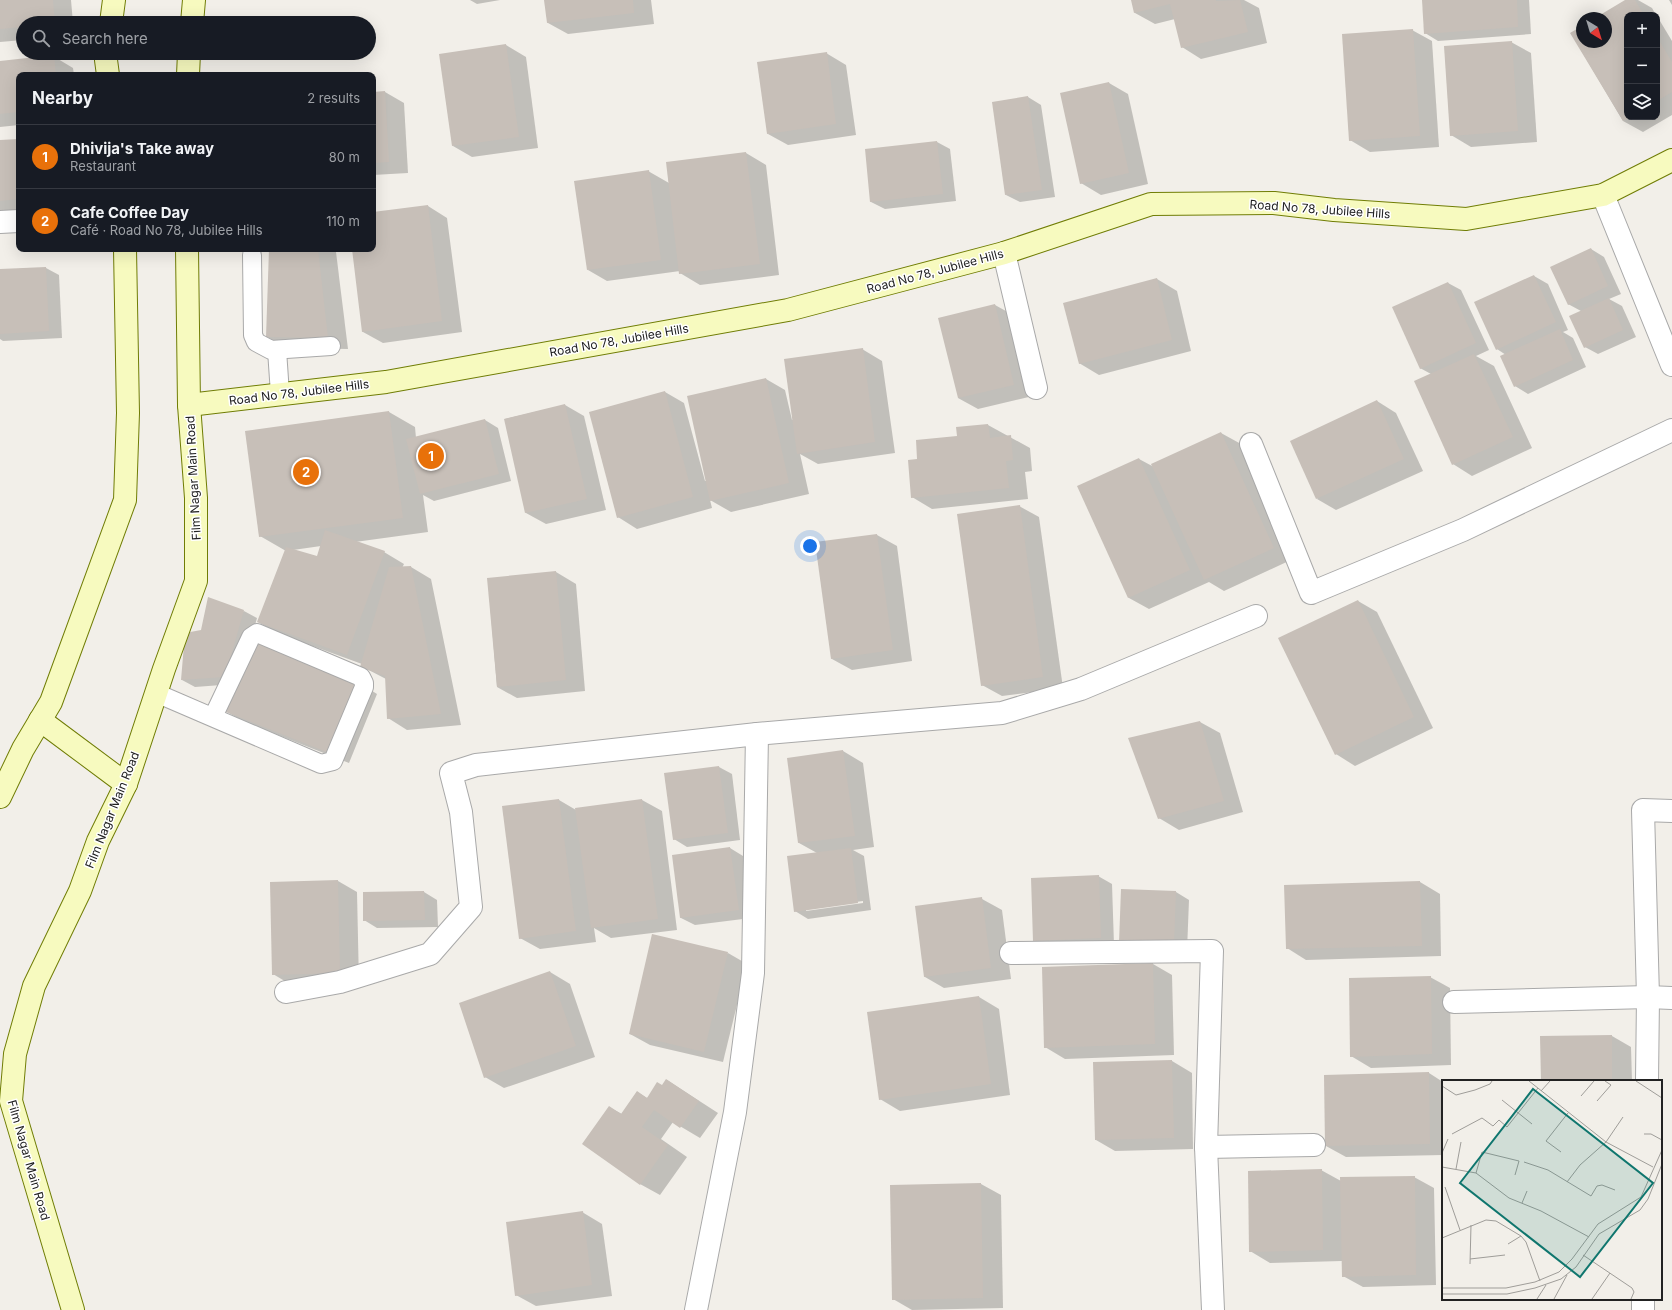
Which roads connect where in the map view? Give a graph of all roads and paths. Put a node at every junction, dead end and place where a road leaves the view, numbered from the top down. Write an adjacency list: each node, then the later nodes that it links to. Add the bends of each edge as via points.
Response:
1 (114, 0): 3 (main road)
2 (194, 0): 4 (main road)
3 (112, 16)
4 (193, 16)
5 (107, 60): 7 (main road)
6 (189, 60): 8 (main road)
7 (108, 72)
8 (188, 72)
9 (1672, 160): 10 (main road, Road No 78, Jubilee Hills)
10 (1603, 196): 15 (main road, Road No 78, Jubilee Hills, via 1466,220 1274,203 1152,204); 19 (street)
11 (16, 221): 12 (street)
12 (0, 222)
13 (125, 252): 28 (main road, via 128,412 125,500 58,684)
14 (187, 252): 22 (main road, Film Nagar Main Road)
15 (1004, 253): 20 (street); 21 (main road, Road No 78, Jubilee Hills, via 788,310 386,382)
16 (252, 255): 18 (lane, via 253,335 261,346)
17 (331, 346): 18 (lane)
18 (277, 350): 21 (lane)
19 (1672, 365)
20 (1036, 388)
21 (280, 394): 22 (main road, Road No 78, Jubilee Hills)
22 (189, 405): 26 (main road, Film Nagar Main Road, via 196,498 196,580)
23 (1672, 430): 24 (street, via 1463,530 1311,593)
24 (1251, 444)
25 (1256, 616): 29 (street, via 1081,689 1002,713)
26 (156, 692): 27 (lane); 30 (main road, Film Nagar Main Road)
27 (213, 717): 27 (lane, via 250,637 257,633 361,677 364,683 333,761 327,763 321,764)
28 (40, 720): 30 (main road); 31 (main road)
29 (757, 734): 34 (street, via 476,765 451,773 461,812 471,907 430,954 340,982); 42 (street, via 753,972 735,1112)
30 (126, 784): 41 (main road, Film Nagar Main Road, via 98,841 80,891 34,986 15,1054 10,1101)
31 (0, 797)
32 (1672, 811): 35 (street, via 1644,810)
33 (1011, 953): 40 (street, via 1212,951)
34 (286, 992)
35 (1648, 997): 36 (street); 37 (street); 38 (street)
36 (1672, 998)
37 (1454, 1002)
38 (1647, 1080)
39 (1314, 1145): 40 (street)
40 (1206, 1147): 43 (street)
41 (73, 1310)
42 (696, 1310)
43 (1213, 1310)

